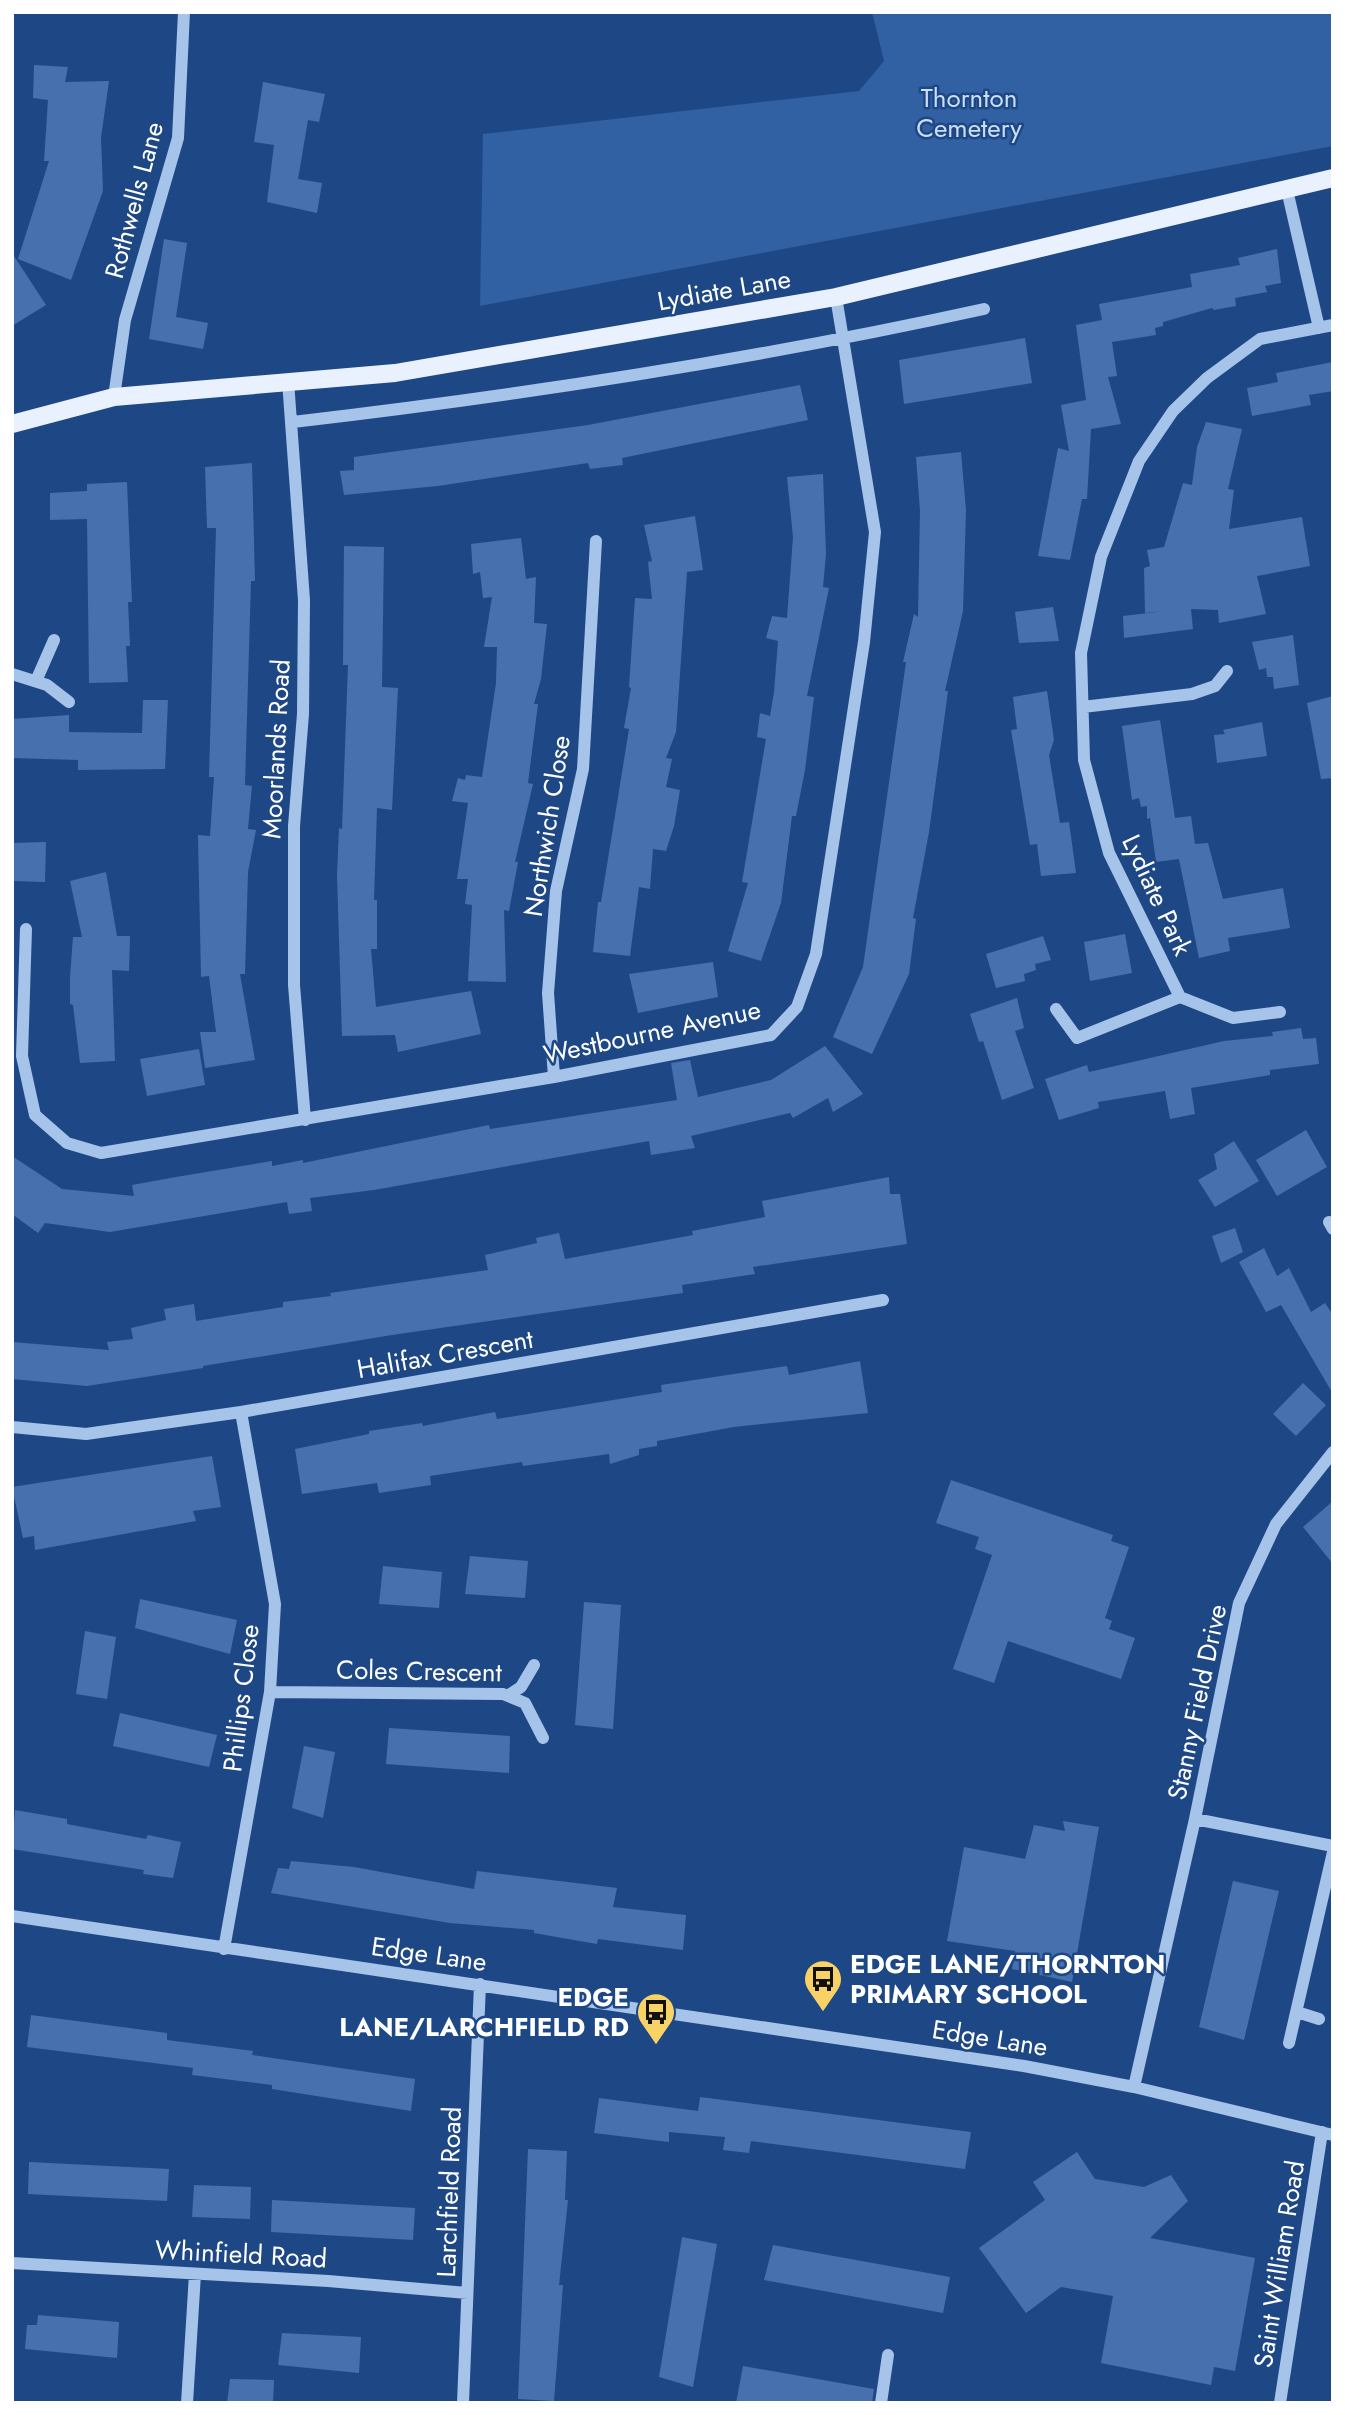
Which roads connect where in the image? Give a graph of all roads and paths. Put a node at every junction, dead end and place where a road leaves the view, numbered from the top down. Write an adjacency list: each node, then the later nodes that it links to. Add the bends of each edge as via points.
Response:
1 (184, 12): 10 (street, Rothwells Lane, via 178,138 125,320)
2 (1333, 178): 3 (main road, Lydiate Lane)
3 (1287, 190): 4 (main road, Lydiate Lane); 7 (street)
4 (836, 297): 8 (street, Westbourne Avenue); 9 (main road, Lydiate Lane, via 395,373)
5 (984, 309): 8 (street)
6 (1333, 325): 7 (street, Lydiate Park)
7 (1319, 328): 19 (street, Lydiate Park, via 1260,339 1207,378 1173,411 1139,461 1101,557 1081,653)
8 (845, 340): 11 (street, via 461,402); 25 (street, Westbourne Avenue, via 876,532 817,954 797,1007 771,1035)
9 (288, 381): 10 (main road, Lydiate Lane); 11 (street, Moorlands Road)
10 (114, 397): 12 (main road, Lydiate Lane)
11 (293, 422): 26 (street, Moorlands Road, via 304,600 303,714 294,826 294,985)
12 (12, 424)
13 (596, 541): 25 (street, Northwich Close, via 583,769 556,891 548,993)
14 (54, 640): 17 (street)
15 (1227, 671): 19 (street, via 1215,685 1192,694)
16 (12, 674): 17 (street)
17 (36, 681): 18 (street)
18 (69, 702)
19 (1083, 707): 22 (street, Lydiate Park, via 1084,760 1109,853)
20 (26, 929): 21 (street, Westbourne Avenue)
21 (19, 970): 26 (street, Westbourne Avenue, via 22,1056 36,1115 67,1143 101,1153)
22 (1180, 997): 23 (street, Lydiate Park, via 1077,1038); 24 (street, via 1233,1018)
23 (1056, 1009)
24 (1280, 1012)
25 (554, 1077): 26 (street, Westbourne Avenue)
26 (304, 1120)
27 (884, 1300): 28 (street, Halifax Crescent)
28 (241, 1412): 29 (street, Halifax Crescent, via 86,1434); 32 (street, Phillips Close, via 275,1604)
29 (12, 1427)
30 (1333, 1452): 35 (street, Stanny Field Drive, via 1276,1524 1239,1603)
31 (534, 1665): 33 (street, via 521,1687)
32 (270, 1692): 33 (street, Coles Crescent); 39 (street, Phillips Close)
33 (509, 1695): 34 (street, Coles Crescent, via 525,1703)
34 (543, 1738)
35 (1195, 1819): 36 (street); 44 (street, Stanny Field Drive)
36 (1333, 1846)
37 (1333, 1852): 41 (street)
38 (12, 1916): 39 (street, Edge Lane)
39 (224, 1949): 40 (street, Edge Lane)
40 (480, 1984): 44 (street, Edge Lane, via 1024,2066); 48 (street, Larchfield Road)
41 (1297, 2012): 42 (street); 43 (street)
42 (1319, 2019)
43 (1289, 2043)
44 (1134, 2087): 45 (street, Edge Lane)
45 (1328, 2134): 53 (street, Saint William Road)
46 (12, 2263): 47 (street, Whinfield Road)
47 (195, 2274): 48 (street, Whinfield Road); 50 (street)
48 (467, 2293): 51 (street, Larchfield Road)
49 (888, 2355): 52 (street)
50 (187, 2403)
51 (463, 2403)
52 (881, 2403)
53 (1280, 2403)

